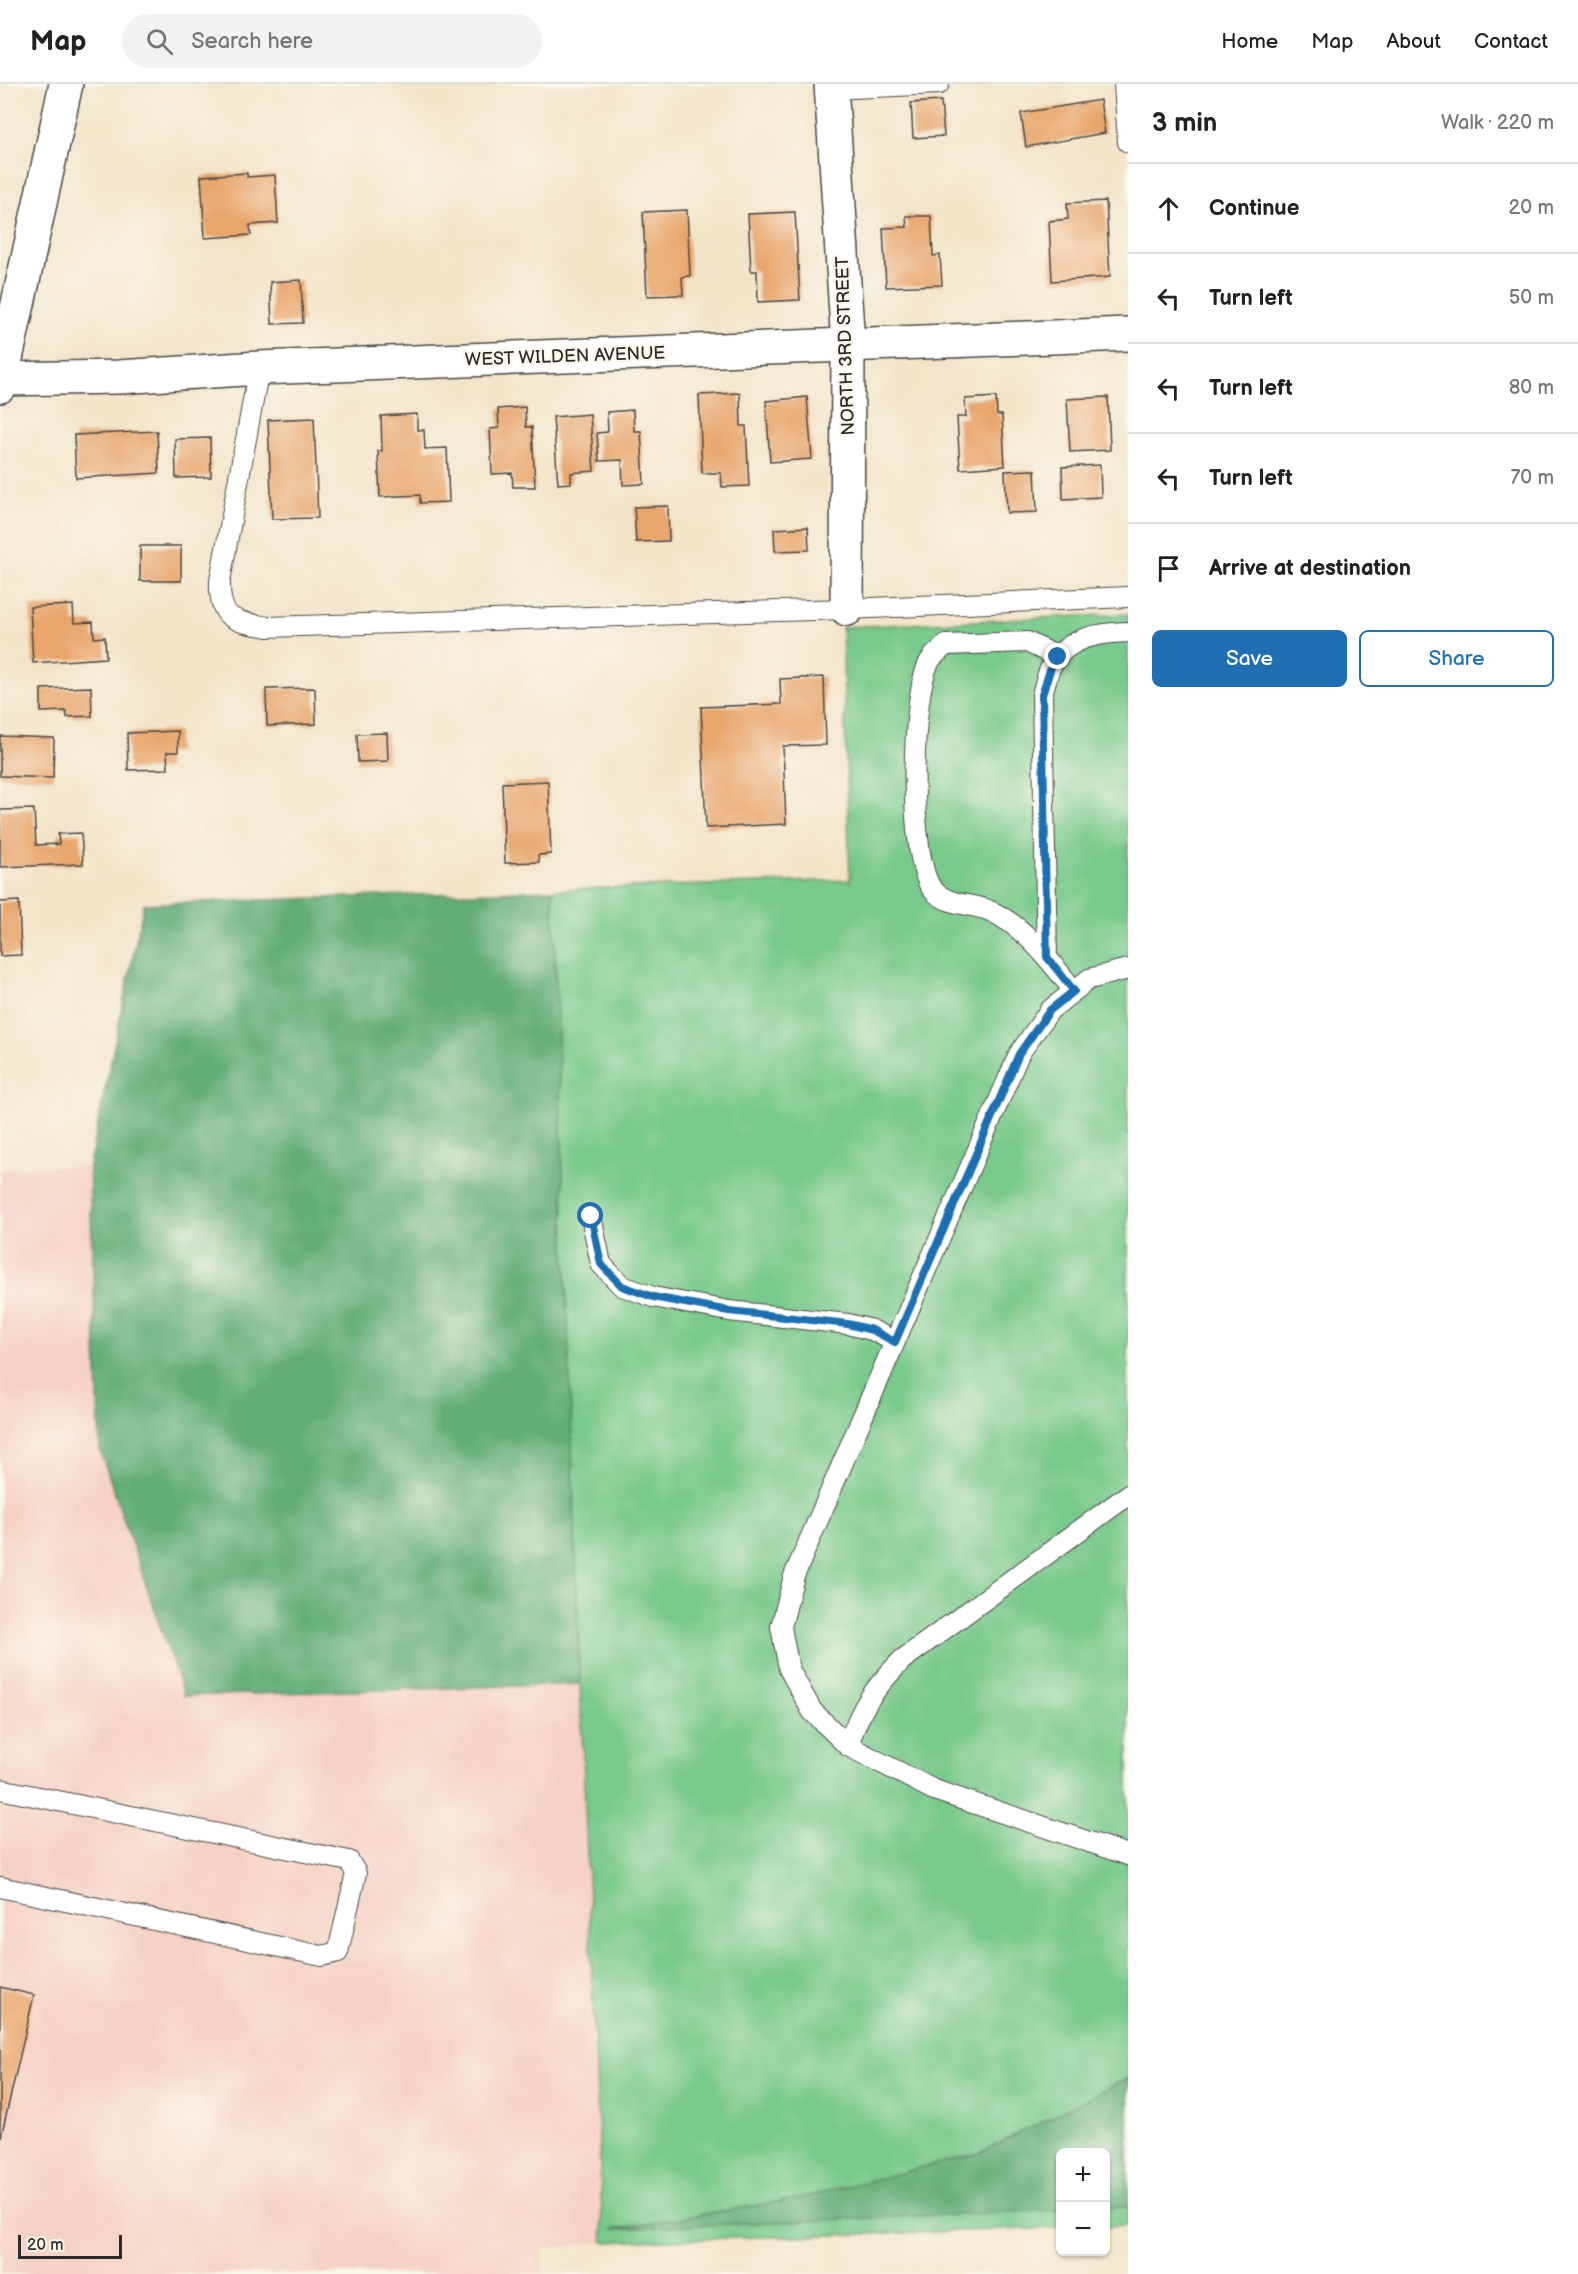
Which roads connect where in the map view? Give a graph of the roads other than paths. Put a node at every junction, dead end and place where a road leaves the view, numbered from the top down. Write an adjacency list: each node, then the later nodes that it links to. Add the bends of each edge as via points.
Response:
1 (66, 84): 9 (street)
2 (939, 84): 4 (lane)
3 (1124, 84): 5 (lane)
4 (831, 87): 7 (street, NORTH 3RD STREET)
5 (1128, 142)
6 (1128, 334): 7 (street, WEST WILDEN AVENUE)
7 (848, 345): 8 (street, WEST WILDEN AVENUE); 11 (street, NORTH 3RD STREET)
8 (259, 368): 9 (street, WEST WILDEN AVENUE); 11 (lane, via 220,581 219,598 224,611 239,622 268,627)
9 (0, 381)
10 (1128, 597): 11 (lane)
11 (847, 609)
12 (1128, 632): 13 (lane, via 1095,635 1069,644)
13 (1058, 657): 14 (lane, via 1042,695); 14 (lane, via 1027,642 946,645 929,662 916,726 916,827 921,865 933,890 953,902 988,910 1014,926)
14 (1047, 957): 16 (lane)
15 (1128, 969): 16 (lane, via 1089,979)
16 (1074, 991): 18 (lane, via 1050,1010 1019,1054)
17 (591, 1216): 18 (lane, via 601,1264 622,1286 653,1297 718,1309 848,1324)
18 (895, 1342): 20 (lane, via 794,1576 782,1627 793,1677 812,1711)
19 (1128, 1495): 20 (lane, via 902,1660 875,1688 856,1720)
20 (848, 1746): 22 (lane, via 934,1790)
21 (0, 1788): 23 (lane, via 350,1861 356,1873 338,1952 322,1956)
22 (1128, 1856)
23 (0, 1887)

